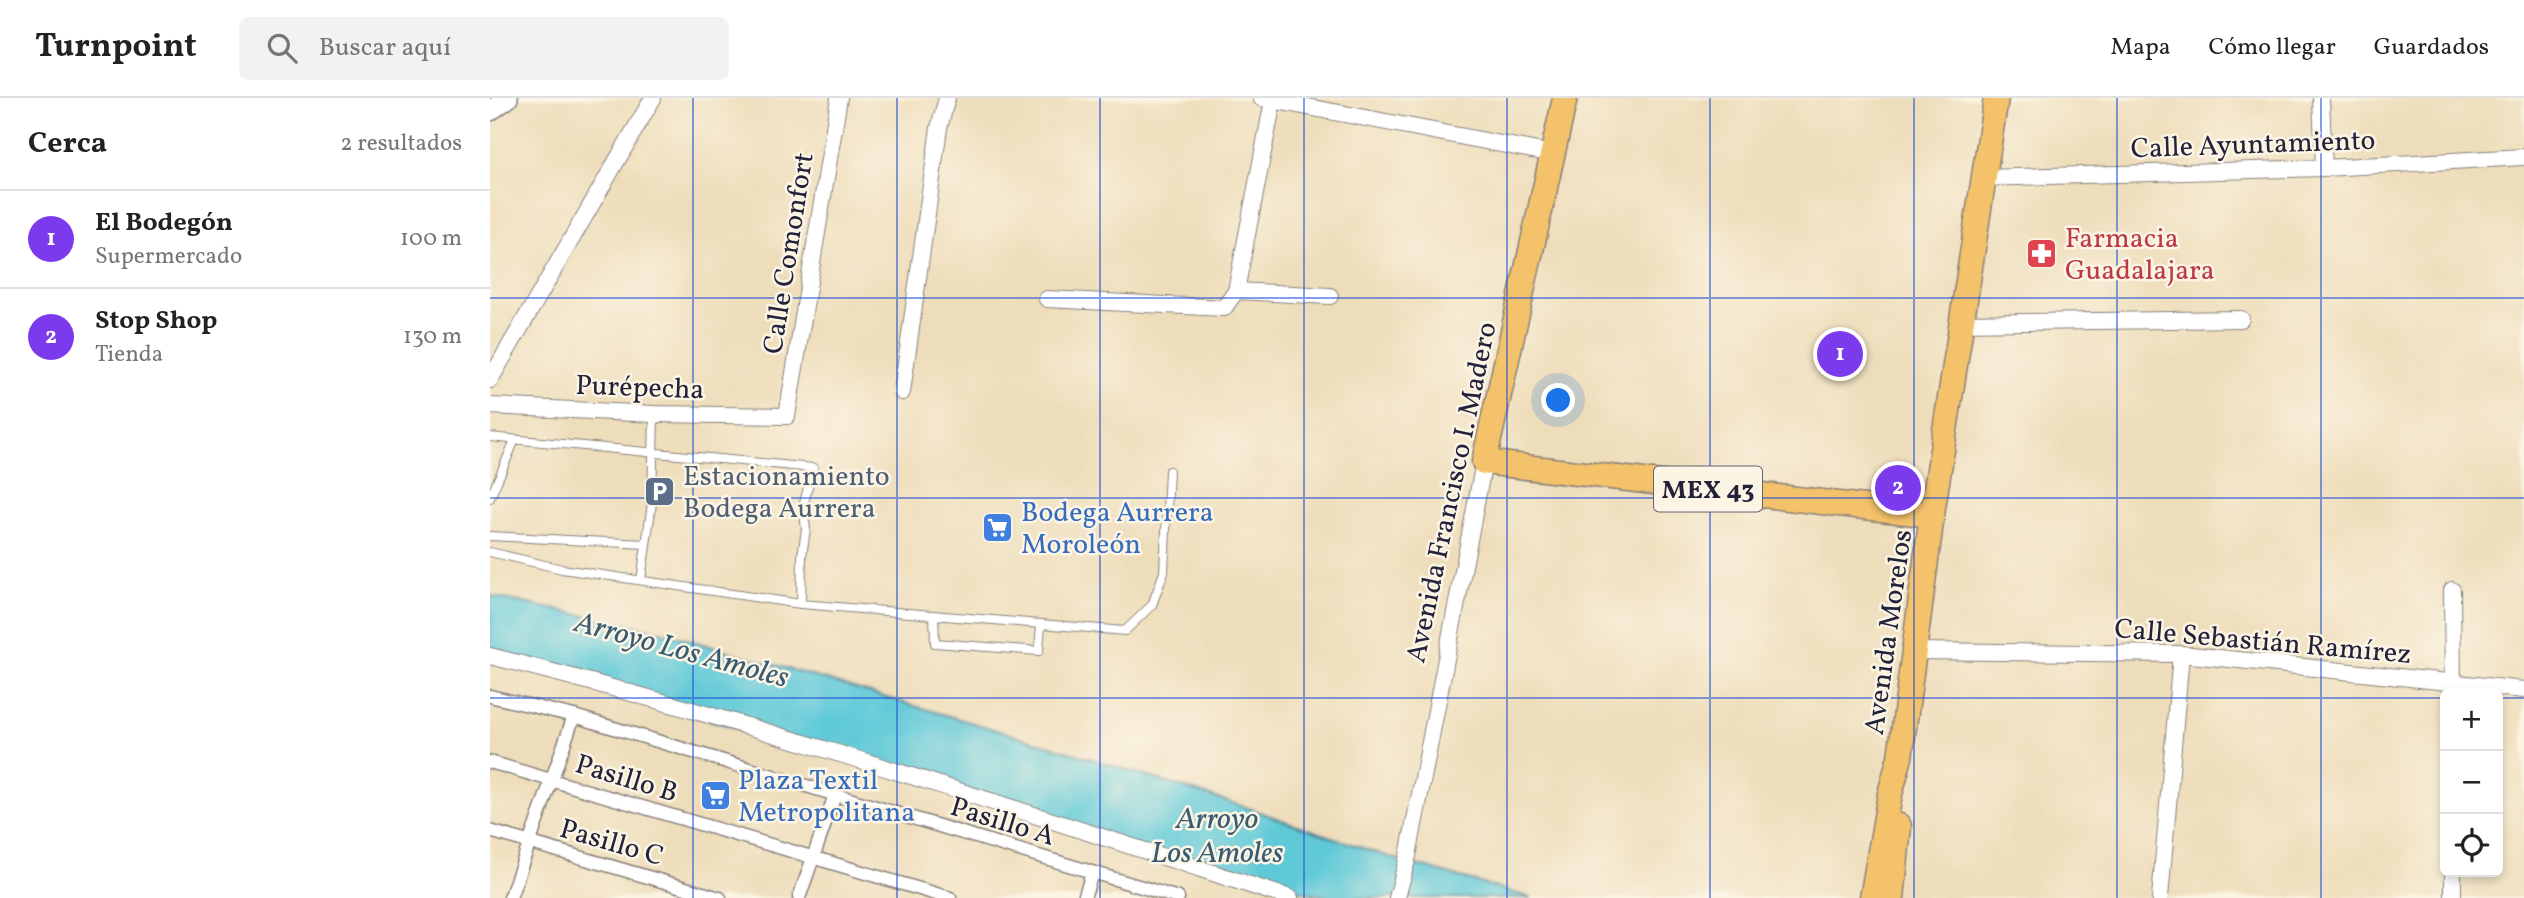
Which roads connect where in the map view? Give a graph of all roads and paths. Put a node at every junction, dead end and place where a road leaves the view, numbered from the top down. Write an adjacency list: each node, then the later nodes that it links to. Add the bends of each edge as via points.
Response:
1 (508, 98): 10 (street)
2 (653, 98): 20 (street)
3 (839, 98): 24 (street, Calle Comonfort)
4 (947, 98): 21 (street)
5 (1565, 98): 11 (main road, Avenida Francisco I. Madero)
6 (1996, 98): 14 (main road, Avenida Morelos)
7 (2321, 98): 13 (street)
8 (1267, 99): 9 (street); 15 (street)
9 (1308, 103): 11 (street)
10 (490, 111)
11 (1553, 153): 28 (main road, Avenida Francisco I. Madero)
12 (2524, 157): 13 (street, Calle Ayuntamiento)
13 (2324, 168): 14 (street, Calle Ayuntamiento)
14 (1984, 178): 19 (main road, Avenida Morelos)
15 (1236, 291): 16 (street); 17 (street, via 1224,308)
16 (1330, 296)
17 (1047, 299)
18 (2241, 318): 19 (street)
19 (1961, 323): 31 (main road, Avenida Morelos)
20 (490, 380)
21 (902, 392)
22 (490, 406): 23 (street, Purépecha)
23 (654, 414): 24 (street, Purépecha); 27 (lane)
24 (788, 416)
25 (490, 438): 26 (lane)
26 (515, 440): 27 (lane); 30 (lane)
27 (652, 454): 33 (lane); 37 (lane, via 813,468 803,507)
28 (1484, 462): 31 (main road, MEX 43); 64 (street, Avenida Francisco I. Madero)
29 (1169, 471): 39 (lane, via 1164,572 1153,605 1125,631)
30 (490, 498)
31 (1932, 515): 40 (main road, Avenida Morelos)
32 (490, 536): 33 (lane)
33 (646, 544): 35 (lane)
34 (490, 552): 35 (lane, via 562,569)
35 (641, 580): 37 (lane)
36 (2452, 590): 43 (street)
37 (802, 604): 38 (lane)
38 (934, 615): 39 (lane); 39 (lane, via 934,643 1040,651)
39 (1041, 624)
40 (1914, 651): 41 (street, Calle Sebastián Ramírez); 48 (main road, Avenida Morelos)
41 (2181, 654): 43 (street, Calle Sebastián Ramírez); 67 (street)
42 (490, 656): 63 (street, via 634,692)
43 (2453, 688)
44 (2503, 689): 45 (street, Calle Sebastián Ramírez)
45 (2524, 690)
46 (490, 696): 47 (street, Pasillo A)
47 (574, 716): 50 (street); 51 (street, Pasillo A)
48 (1900, 757): 65 (main road); 66 (main road, via 1903,792)
49 (490, 762): 50 (street, Pasillo B)
50 (551, 779): 53 (street); 54 (street, Pasillo B)
51 (835, 795): 54 (street); 55 (street, Pasillo A)
52 (490, 831): 53 (street, Pasillo C)
53 (529, 842): 57 (street); 58 (street, Pasillo C)
54 (811, 858): 59 (street); 60 (street, Pasillo B)
55 (1092, 873): 61 (street); 62 (street, Pasillo A)
56 (2453, 877): 68 (street)
57 (510, 898)
58 (720, 898)
59 (799, 898)
60 (950, 898)
61 (1084, 898)
62 (1178, 898)
63 (1290, 898)
64 (1397, 898)
65 (1872, 898)
66 (1892, 898)
67 (2161, 898)
68 (2453, 898)

